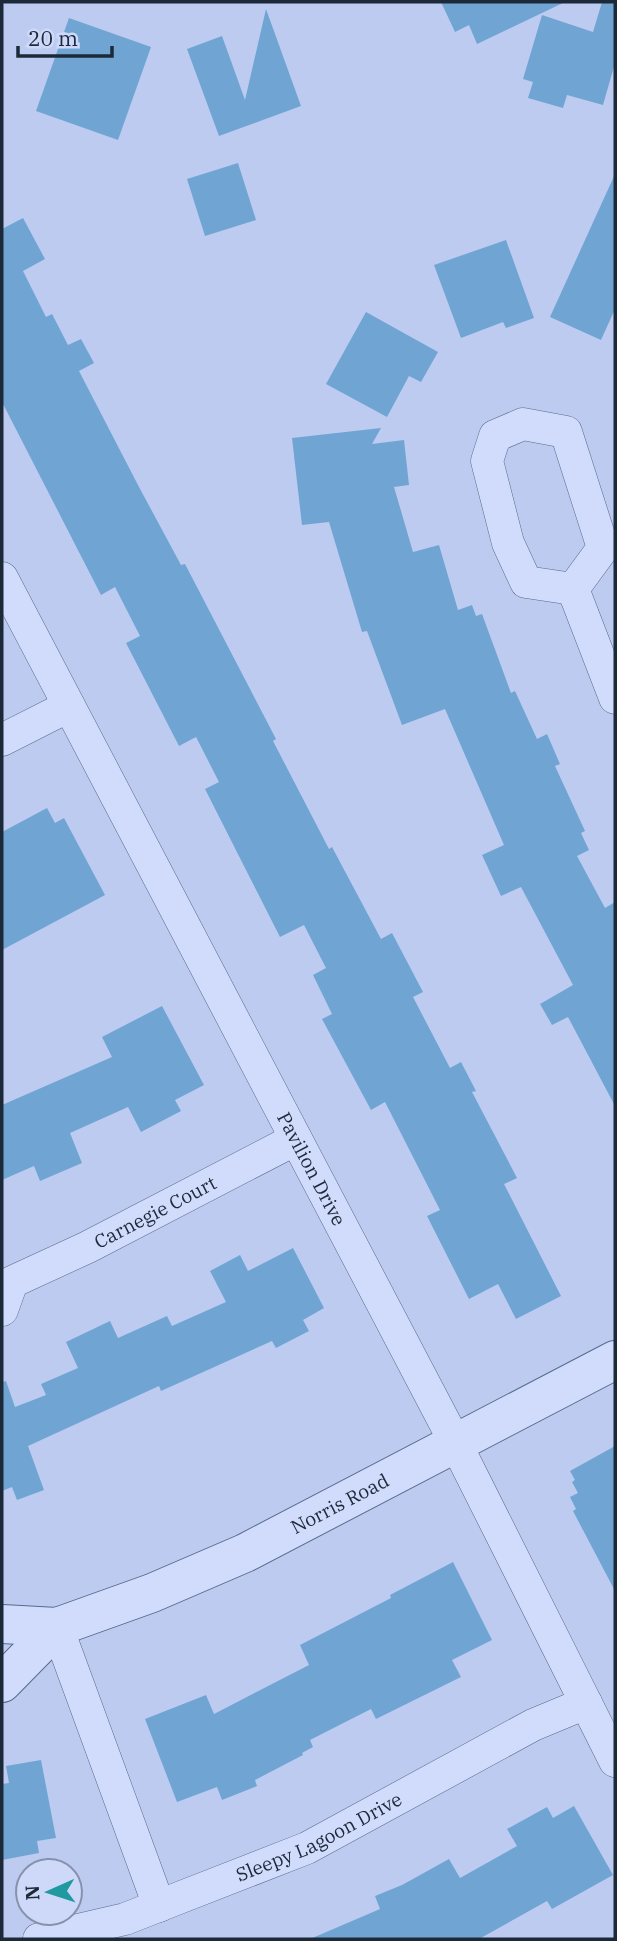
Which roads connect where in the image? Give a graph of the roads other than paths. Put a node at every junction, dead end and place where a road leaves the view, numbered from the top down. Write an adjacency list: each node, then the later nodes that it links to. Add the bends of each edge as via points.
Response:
1 (2, 578): 4 (street, Pavilion Drive)
2 (573, 590): 2 (street, via 603,548 566,432 523,424 495,436 487,461 508,543 526,582); 3 (street)
3 (615, 698)
4 (69, 706): 5 (street); 6 (street, Pavilion Drive)
5 (2, 740)
6 (296, 1139): 7 (street, Carnegie Court); 9 (street, Pavilion Drive)
7 (5, 1290)
8 (615, 1360): 9 (street, Norris Road)
9 (456, 1444): 11 (street, Norris Road, via 245,1553); 13 (street, Pavilion Drive)
10 (2, 1624): 11 (street, Norris Road)
11 (57, 1628): 12 (street, Norris Road); 15 (street)
12 (2, 1682)
13 (586, 1703): 14 (street, Pavilion Drive); 15 (street, Sleepy Lagoon Drive, via 533,1725 307,1848)
14 (615, 1761)
15 (159, 1906): 16 (street, Sleepy Lagoon Drive, via 125,1919)
16 (39, 1939)

